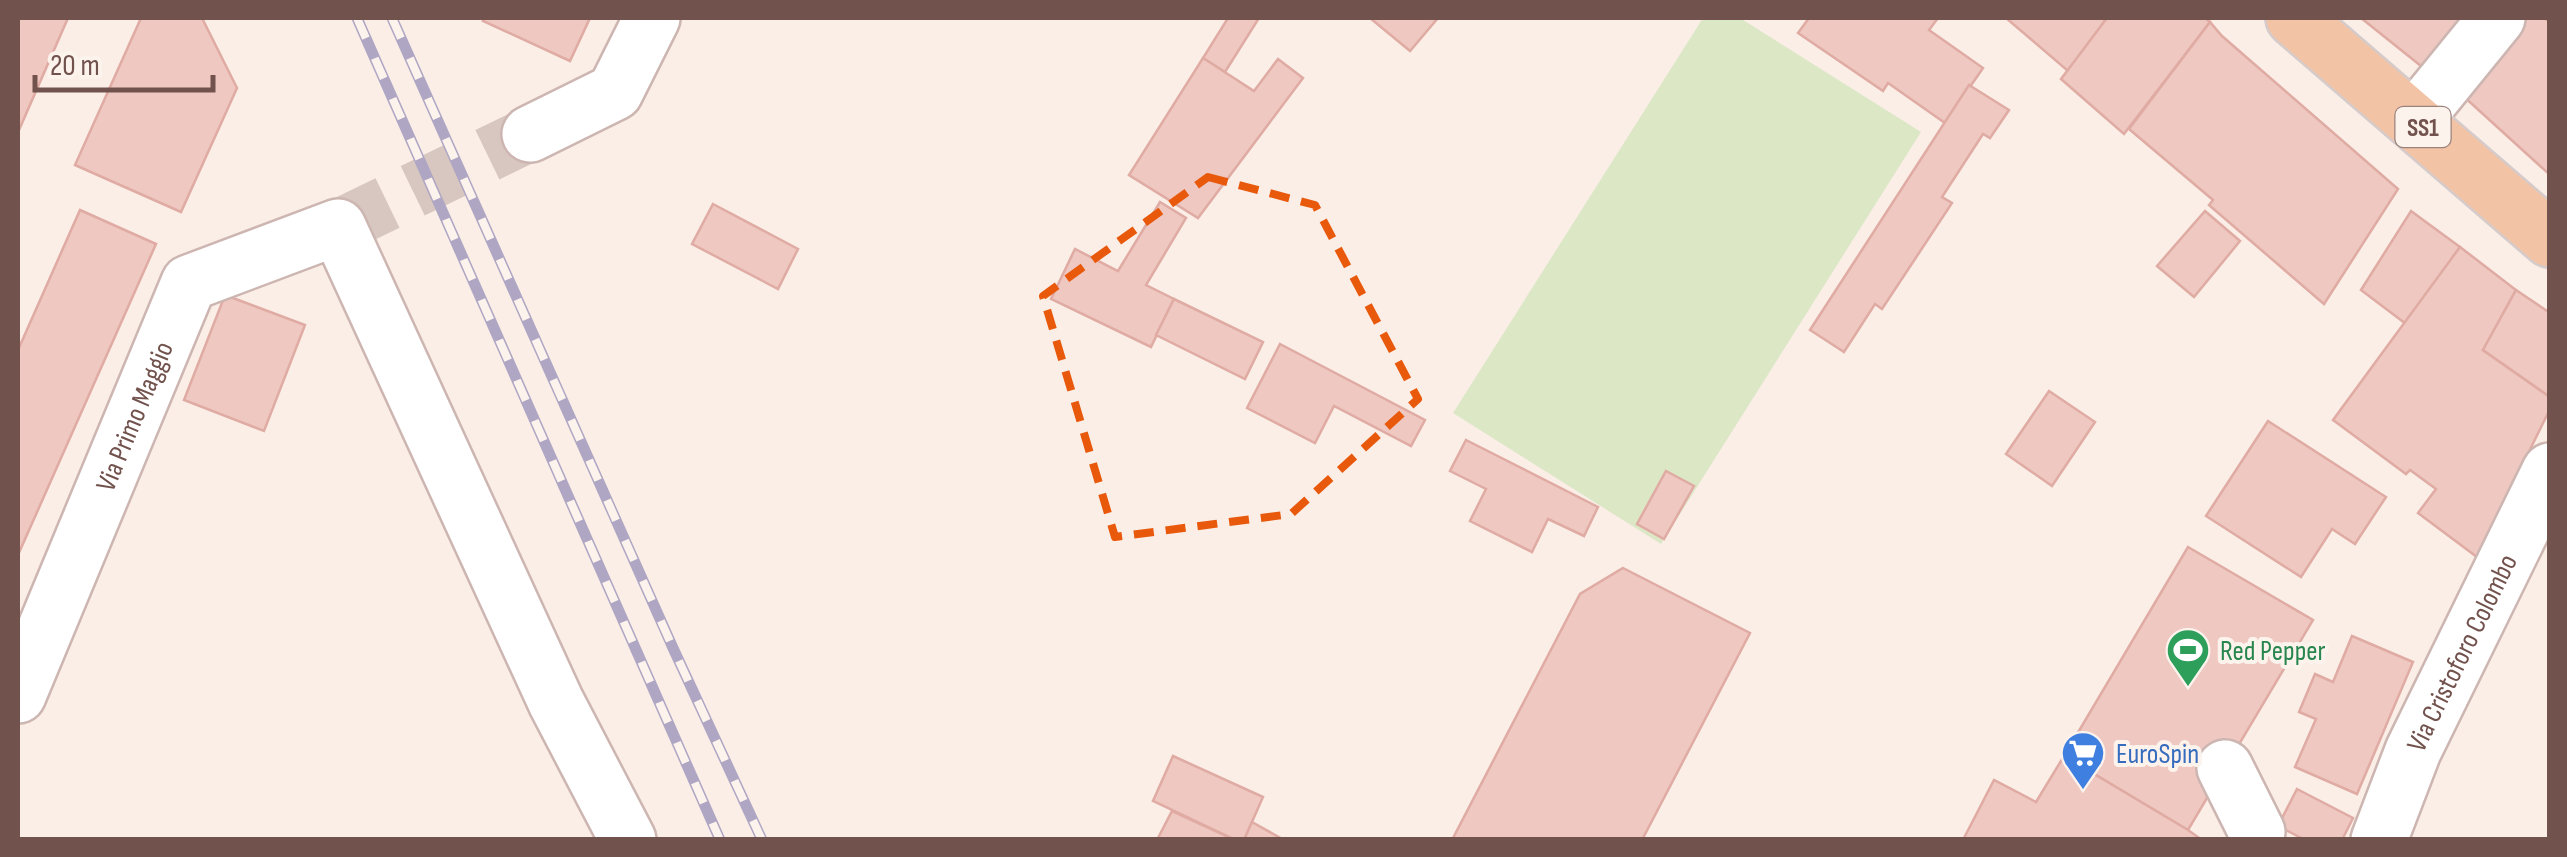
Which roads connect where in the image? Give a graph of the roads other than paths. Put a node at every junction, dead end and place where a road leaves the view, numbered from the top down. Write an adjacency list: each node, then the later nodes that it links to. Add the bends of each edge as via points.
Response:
1 (652, 18): 5 (street, via 615,92)
2 (2294, 18): 4 (main road, SS1)
3 (2498, 18): 4 (street)
4 (2414, 120): 6 (main road, SS1)
5 (530, 134)
6 (2550, 239)
7 (2550, 470): 12 (street, Via Cristoforo Colombo, via 2413,751)
8 (18, 695): 11 (street, Via Primo Maggio, via 189,283 338,227 556,702)
9 (2225, 768): 10 (street)
10 (2257, 832)
11 (628, 840)
12 (2379, 840)

